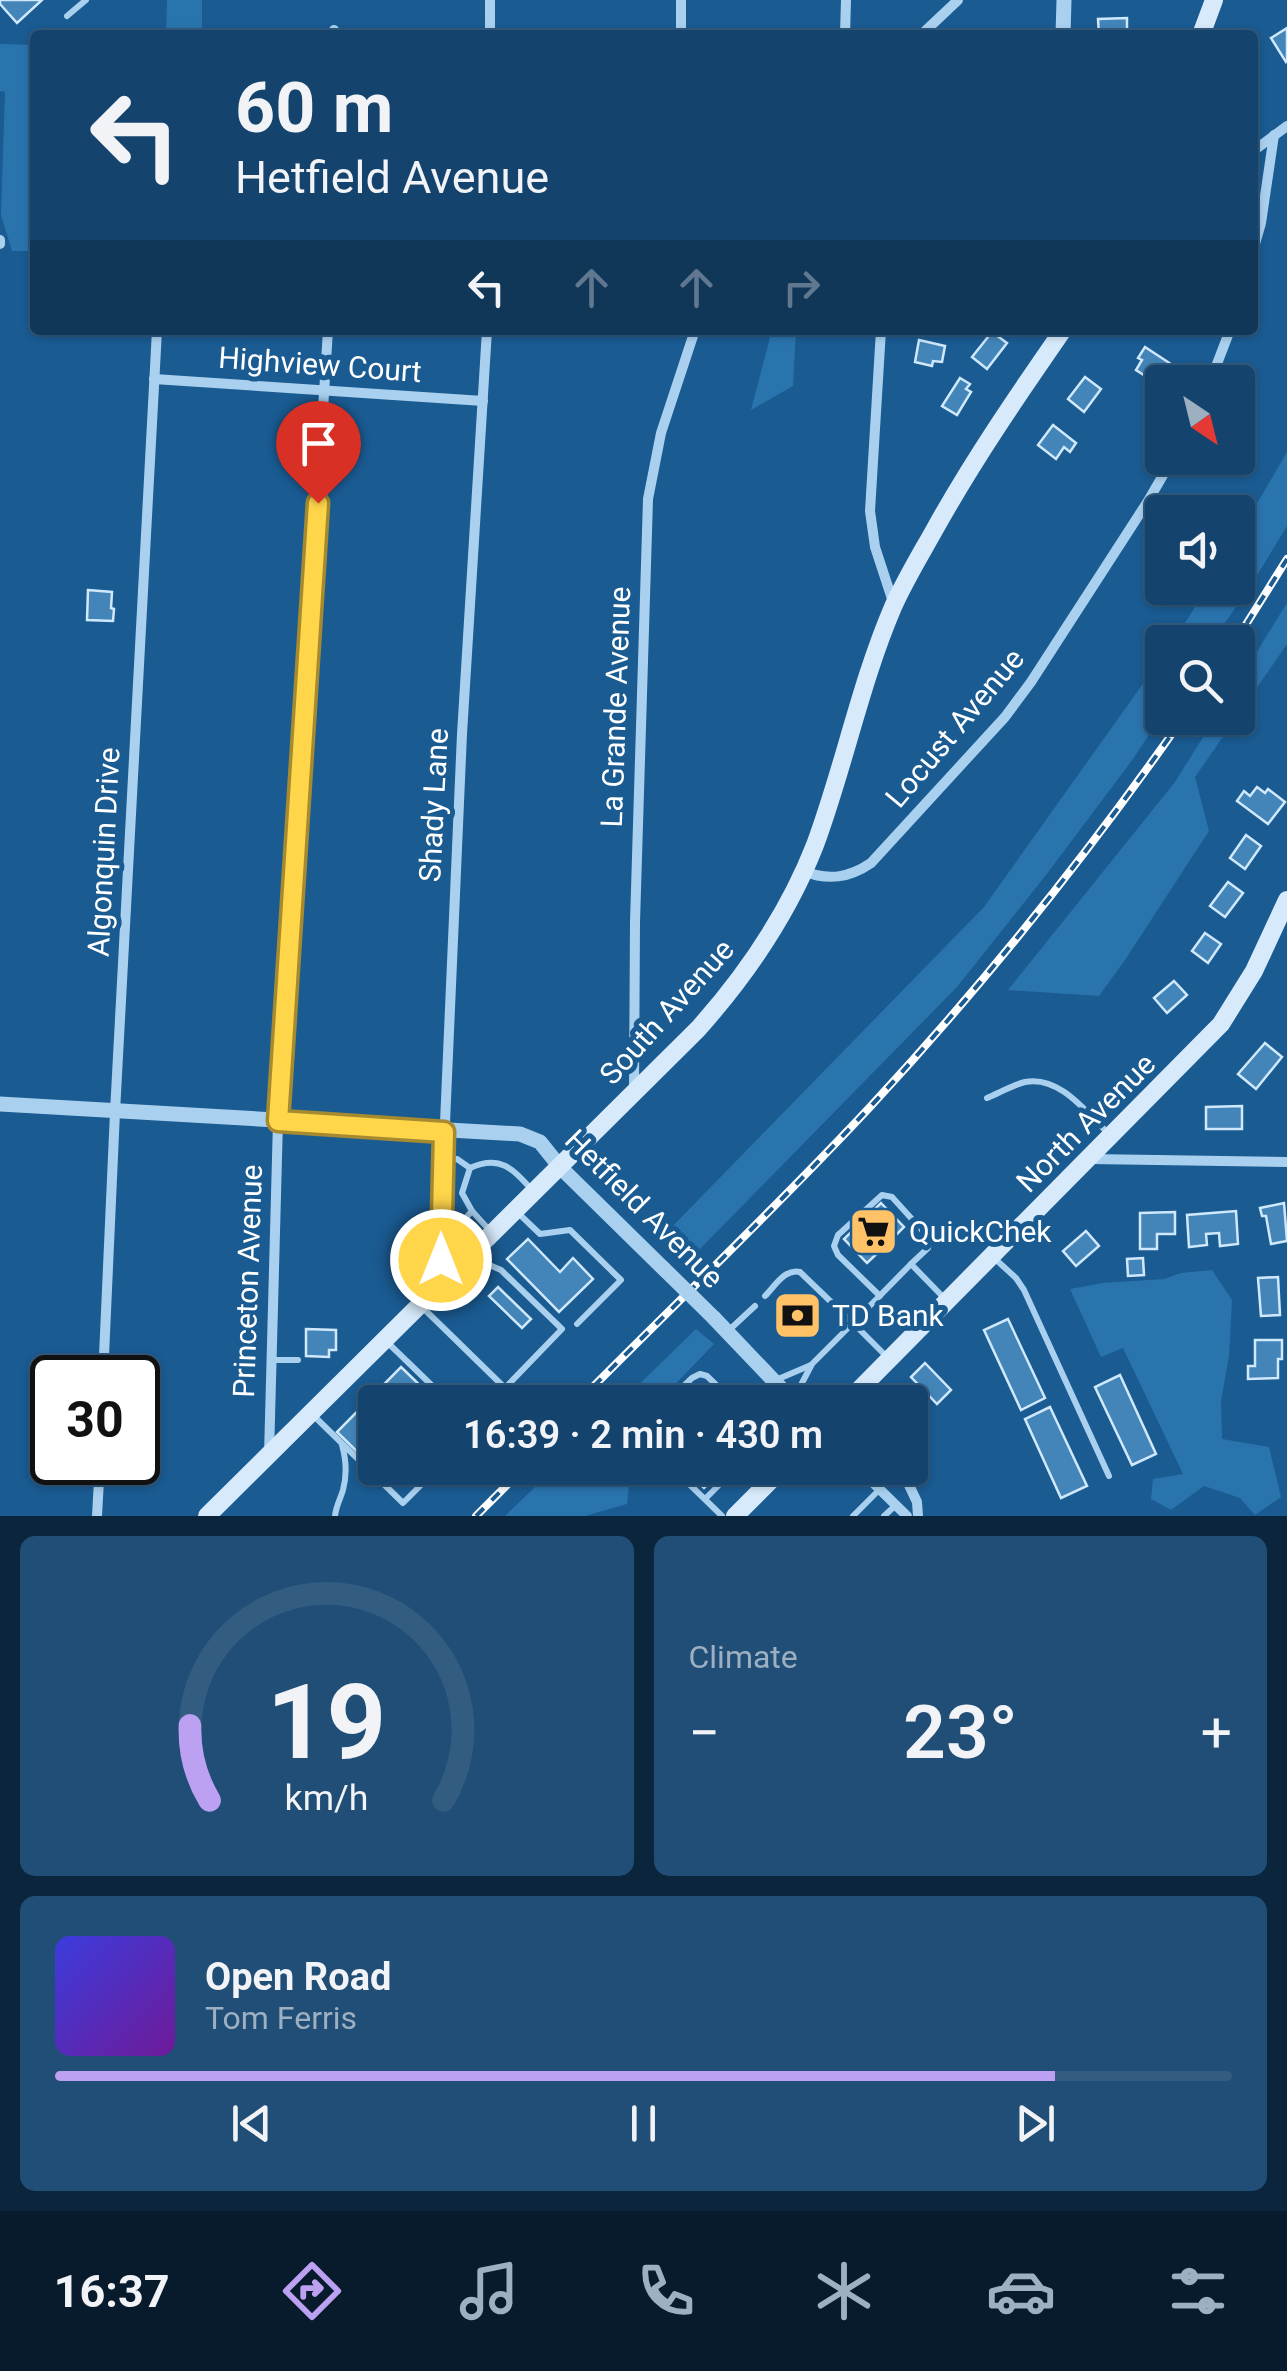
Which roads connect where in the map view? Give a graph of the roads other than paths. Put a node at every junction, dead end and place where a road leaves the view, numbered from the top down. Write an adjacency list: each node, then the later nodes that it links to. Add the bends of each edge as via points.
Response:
1 (86, 0): 8 (lane)
2 (490, 0): 9 (street)
3 (681, 0): 10 (street)
4 (846, 0): 11 (street)
5 (958, 0): 12 (street)
6 (1064, 0): 13 (street)
7 (1214, 0): 14 (main road)
8 (67, 16)
9 (490, 30)
10 (681, 30)
11 (846, 30)
12 (926, 30)
13 (1063, 30)
14 (1203, 30)
15 (1287, 126): 16 (street)
16 (1274, 135): 17 (street); 18 (street)
17 (1258, 147)
18 (1258, 233)
19 (156, 335): 27 (street, Algonquin Drive)
20 (328, 335): 28 (street, Princeton Avenue)
21 (487, 335): 29 (street, Shady Lane)
22 (693, 335): 36 (street, La Grande Avenue, via 661,433 648,499)
23 (881, 335): 31 (street, via 870,510)
24 (1059, 335): 31 (main road, South Avenue, via 972,464)
25 (1228, 335): 26 (street)
26 (1217, 365)
27 (154, 379): 28 (street, Highview Court); 39 (street, Algonquin Drive)
28 (325, 391): 29 (street, Highview Court); 40 (street, Princeton Avenue)
29 (482, 401): 41 (street, Shady Lane)
30 (1163, 475): 32 (street, Locust Avenue, via 1006,717 871,864 836,878)
31 (894, 606): 32 (main road, South Avenue)
32 (803, 871): 36 (main road, South Avenue, via 727,996)
33 (1287, 900): 35 (main road, North Avenue)
34 (1287, 947): 35 (main road)
35 (1264, 953): 42 (main road, North Avenue, via 1221,1024)
36 (634, 1091): 46 (main road, South Avenue)
37 (987, 1098): 42 (lane, via 1028,1081 1049,1084)
38 (0, 1104): 39 (street, Hetfield Avenue)
39 (115, 1112): 40 (street, Hetfield Avenue); 66 (street, Algonquin Drive)
40 (278, 1121): 41 (street, Hetfield Avenue); 67 (street, Princeton Avenue)
41 (444, 1132): 43 (street, Shady Lane); 46 (street, Hetfield Avenue, via 520,1134 540,1142)
42 (1112, 1136): 44 (main road, North Avenue)
43 (444, 1158): 47 (lane); 52 (street, Shady Lane)
44 (1090, 1159): 45 (street); 54 (main road, North Avenue)
45 (1287, 1162)
46 (560, 1167): 48 (main road, South Avenue); 64 (street, Hetfield Avenue, bridge)
47 (470, 1168): 48 (lane, via 500,1162); 50 (lane, via 462,1193)
48 (534, 1192): 49 (main road, South Avenue)
49 (515, 1210): 51 (main road, South Avenue); 63 (lane, via 540,1234 570,1230 621,1280)
50 (472, 1211): 51 (lane); 52 (lane)
51 (492, 1233): 53 (main road, South Avenue)
52 (440, 1237): 56 (street, Shady Lane)
53 (472, 1252): 56 (main road, South Avenue); 60 (lane, via 501,1270 562,1329 505,1388)
54 (992, 1256): 59 (main road, North Avenue); 81 (lane, via 1024,1290)
55 (912, 1264): 58 (lane); 58 (lane, via 930,1239 892,1196 882,1195 834,1246); 59 (lane)
56 (442, 1282): 60 (main road, South Avenue)
57 (765, 1296): 62 (lane, via 794,1270)
58 (880, 1296): 62 (lane)
59 (947, 1301): 69 (main road, North Avenue)
60 (420, 1304): 65 (main road, South Avenue)
61 (755, 1306): 64 (lane)
62 (853, 1323): 69 (lane); 70 (lane)
63 (577, 1324)
64 (728, 1332): 71 (street, Hetfield Avenue)
65 (385, 1340): 72 (lane); 77 (main road, South Avenue)
66 (105, 1355)
67 (271, 1360): 68 (lane); 79 (street, Princeton Avenue)
68 (298, 1360)
69 (890, 1360): 76 (main road, North Avenue)
70 (812, 1364): 71 (lane); 75 (lane)
71 (776, 1383)
72 (431, 1385)
73 (685, 1385): 74 (lane, via 700,1374)
74 (717, 1385)
75 (802, 1385)
76 (873, 1385)
77 (310, 1413): 78 (lane); 79 (main road, South Avenue)
78 (342, 1444): 80 (lane); 96 (lane, via 344,1487)
79 (269, 1456): 95 (main road, South Avenue)
80 (358, 1459)
81 (1109, 1476)
82 (99, 1485): 94 (street)
83 (385, 1485): 84 (lane, via 403,1503)
84 (421, 1485)
85 (690, 1485): 91 (lane)
86 (718, 1485): 91 (lane)
87 (769, 1485): 93 (main road)
88 (876, 1485): 90 (street)
89 (910, 1485): 101 (street)
90 (880, 1489): 92 (street); 98 (lane)
91 (704, 1499): 97 (lane)
92 (896, 1505): 99 (lane); 100 (street)
93 (746, 1512)
94 (97, 1516)
95 (208, 1516)
96 (334, 1516)
97 (722, 1516)
98 (853, 1516)
99 (884, 1516)
100 (907, 1516)
101 (918, 1516)

